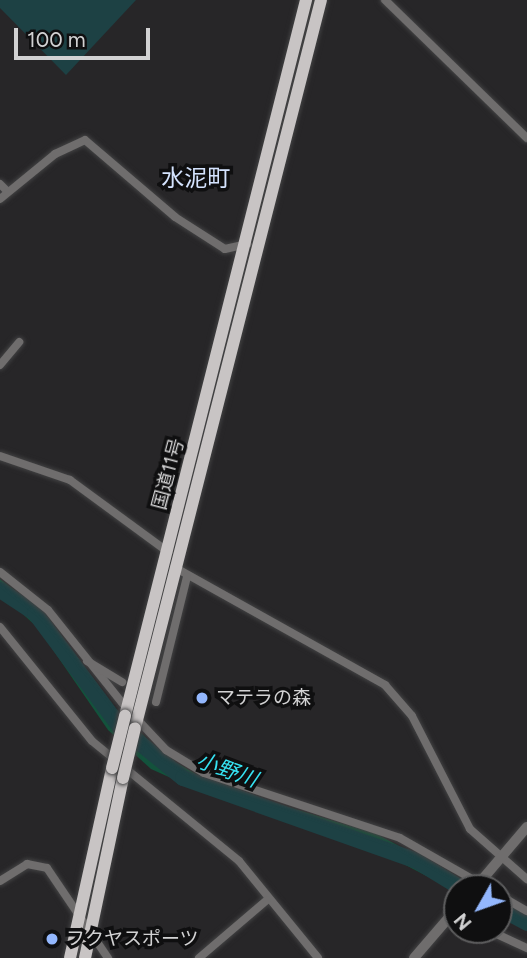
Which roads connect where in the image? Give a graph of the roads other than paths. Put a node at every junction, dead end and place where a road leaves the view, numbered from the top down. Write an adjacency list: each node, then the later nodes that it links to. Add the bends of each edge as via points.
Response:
1 (306, 0): 8 (highway, 国道11号)
2 (321, 0): 7 (highway, 国道11号)
3 (385, 0): 4 (street)
4 (527, 138)
5 (0, 184): 6 (street)
6 (4, 195): 8 (street, via 55,154 85,140 225,249)
7 (260, 240): 8 (street); 13 (highway, 国道11号)
8 (246, 244): 12 (highway, 国道11号)
9 (19, 342): 10 (street)
10 (0, 365)
11 (0, 456): 12 (street, via 70,480)
12 (167, 551): 13 (street); 20 (highway, 国道11号)
13 (175, 570): 15 (street); 21 (highway, 国道11号)
14 (0, 572): 17 (street, via 48,610)
15 (187, 577): 19 (street); 23 (street, via 385,685 412,716 470,829)
16 (0, 626): 28 (street, via 92,740 239,861)
17 (85, 661): 18 (street); 20 (street)
18 (122, 682)
19 (156, 702)
20 (126, 712): 21 (street); 29 (highway, 国道11号, bridge)
21 (136, 724): 24 (street, via 204,774 347,817); 31 (highway, 国道11号, bridge)
22 (527, 827): 23 (street)
23 (501, 858): 25 (street); 26 (street)
24 (457, 874)
25 (489, 874)
26 (527, 879)
27 (0, 881): 29 (street, via 38,863)
28 (267, 900): 35 (street); 36 (street)
29 (75, 911): 31 (street); 32 (highway, 国道11号)
30 (443, 929): 37 (street)
31 (88, 931): 33 (highway, 国道11号); 34 (street)
32 (70, 958)
33 (85, 958)
34 (108, 958)
35 (200, 958)
36 (317, 958)
37 (414, 958)

